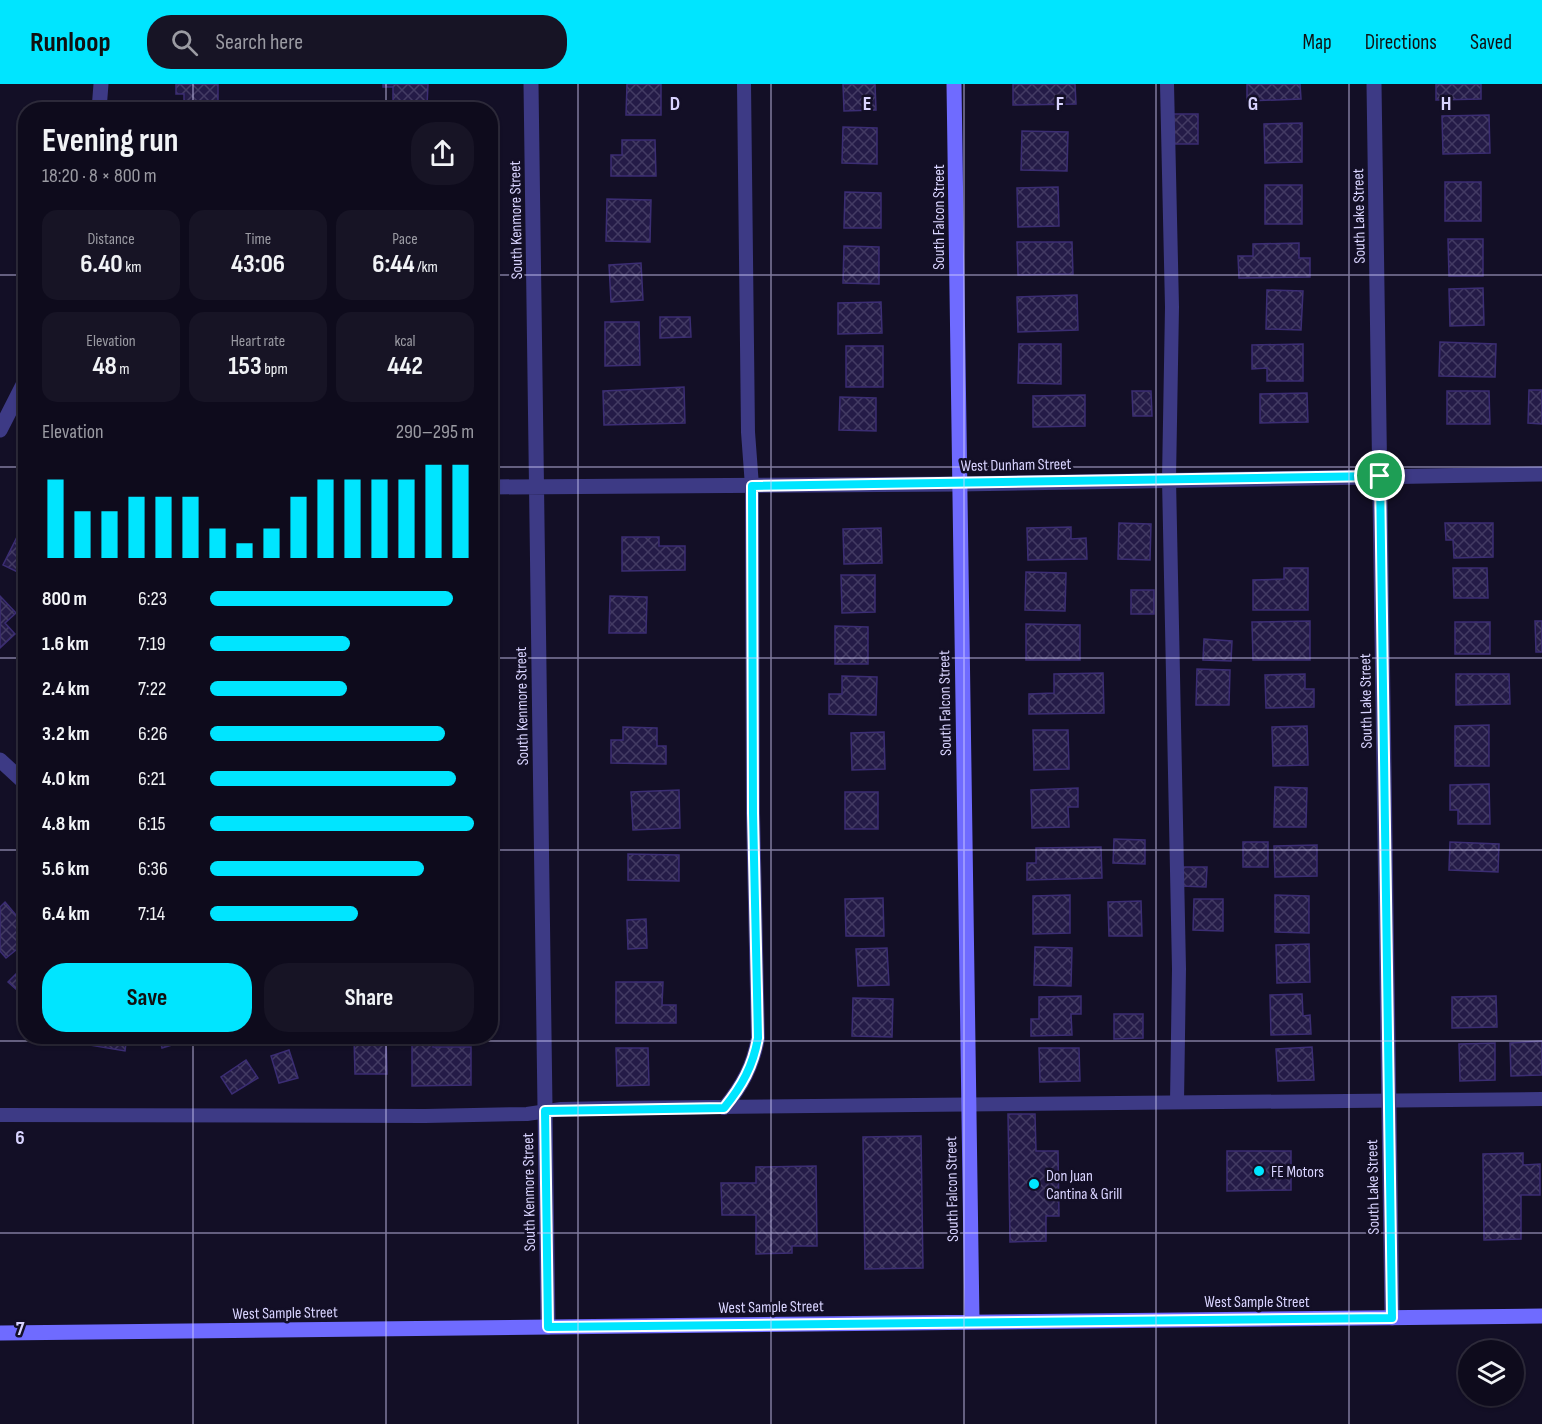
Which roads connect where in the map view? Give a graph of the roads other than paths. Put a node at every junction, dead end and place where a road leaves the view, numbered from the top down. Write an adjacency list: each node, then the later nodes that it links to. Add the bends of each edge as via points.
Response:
1 (101, 84): 7 (street)
2 (531, 84): 16 (street, South Kenmore Street)
3 (744, 84): 14 (lane)
4 (954, 84): 13 (main road, South Falcon Street)
5 (1167, 84): 12 (lane, via 1172,307)
6 (1374, 84): 11 (street, South Lake Street)
7 (100, 102)
8 (18, 395): 9 (street)
9 (0, 430)
10 (1542, 474): 11 (street, West Dunham Street)
11 (1380, 476): 12 (street, West Dunham Street); 20 (street, South Lake Street)
12 (1169, 479): 13 (street, West Dunham Street); 21 (lane, via 1179,969)
13 (958, 484): 14 (street, West Dunham Street); 22 (main road, South Falcon Street)
14 (752, 486): 16 (street, West Dunham Street); 23 (lane, via 758,1038 749,1072)
15 (498, 488): 16 (street, West Dunham Street)
16 (537, 488): 24 (street, South Kenmore Street)
17 (0, 760): 18 (street)
18 (18, 777)
19 (1542, 1099): 20 (lane)
20 (1388, 1101): 21 (lane); 27 (street, South Lake Street)
21 (1177, 1102): 22 (lane)
22 (968, 1106): 23 (lane); 28 (main road, South Falcon Street)
23 (724, 1108): 24 (lane)
24 (545, 1111): 25 (lane, via 424,1116); 29 (street, South Kenmore Street)
25 (0, 1115)
26 (1542, 1317): 27 (main road, West Sample Street)
27 (1392, 1318): 28 (main road, West Sample Street)
28 (972, 1321): 29 (main road, West Sample Street)
29 (548, 1327): 30 (main road, West Sample Street)
30 (0, 1333)

